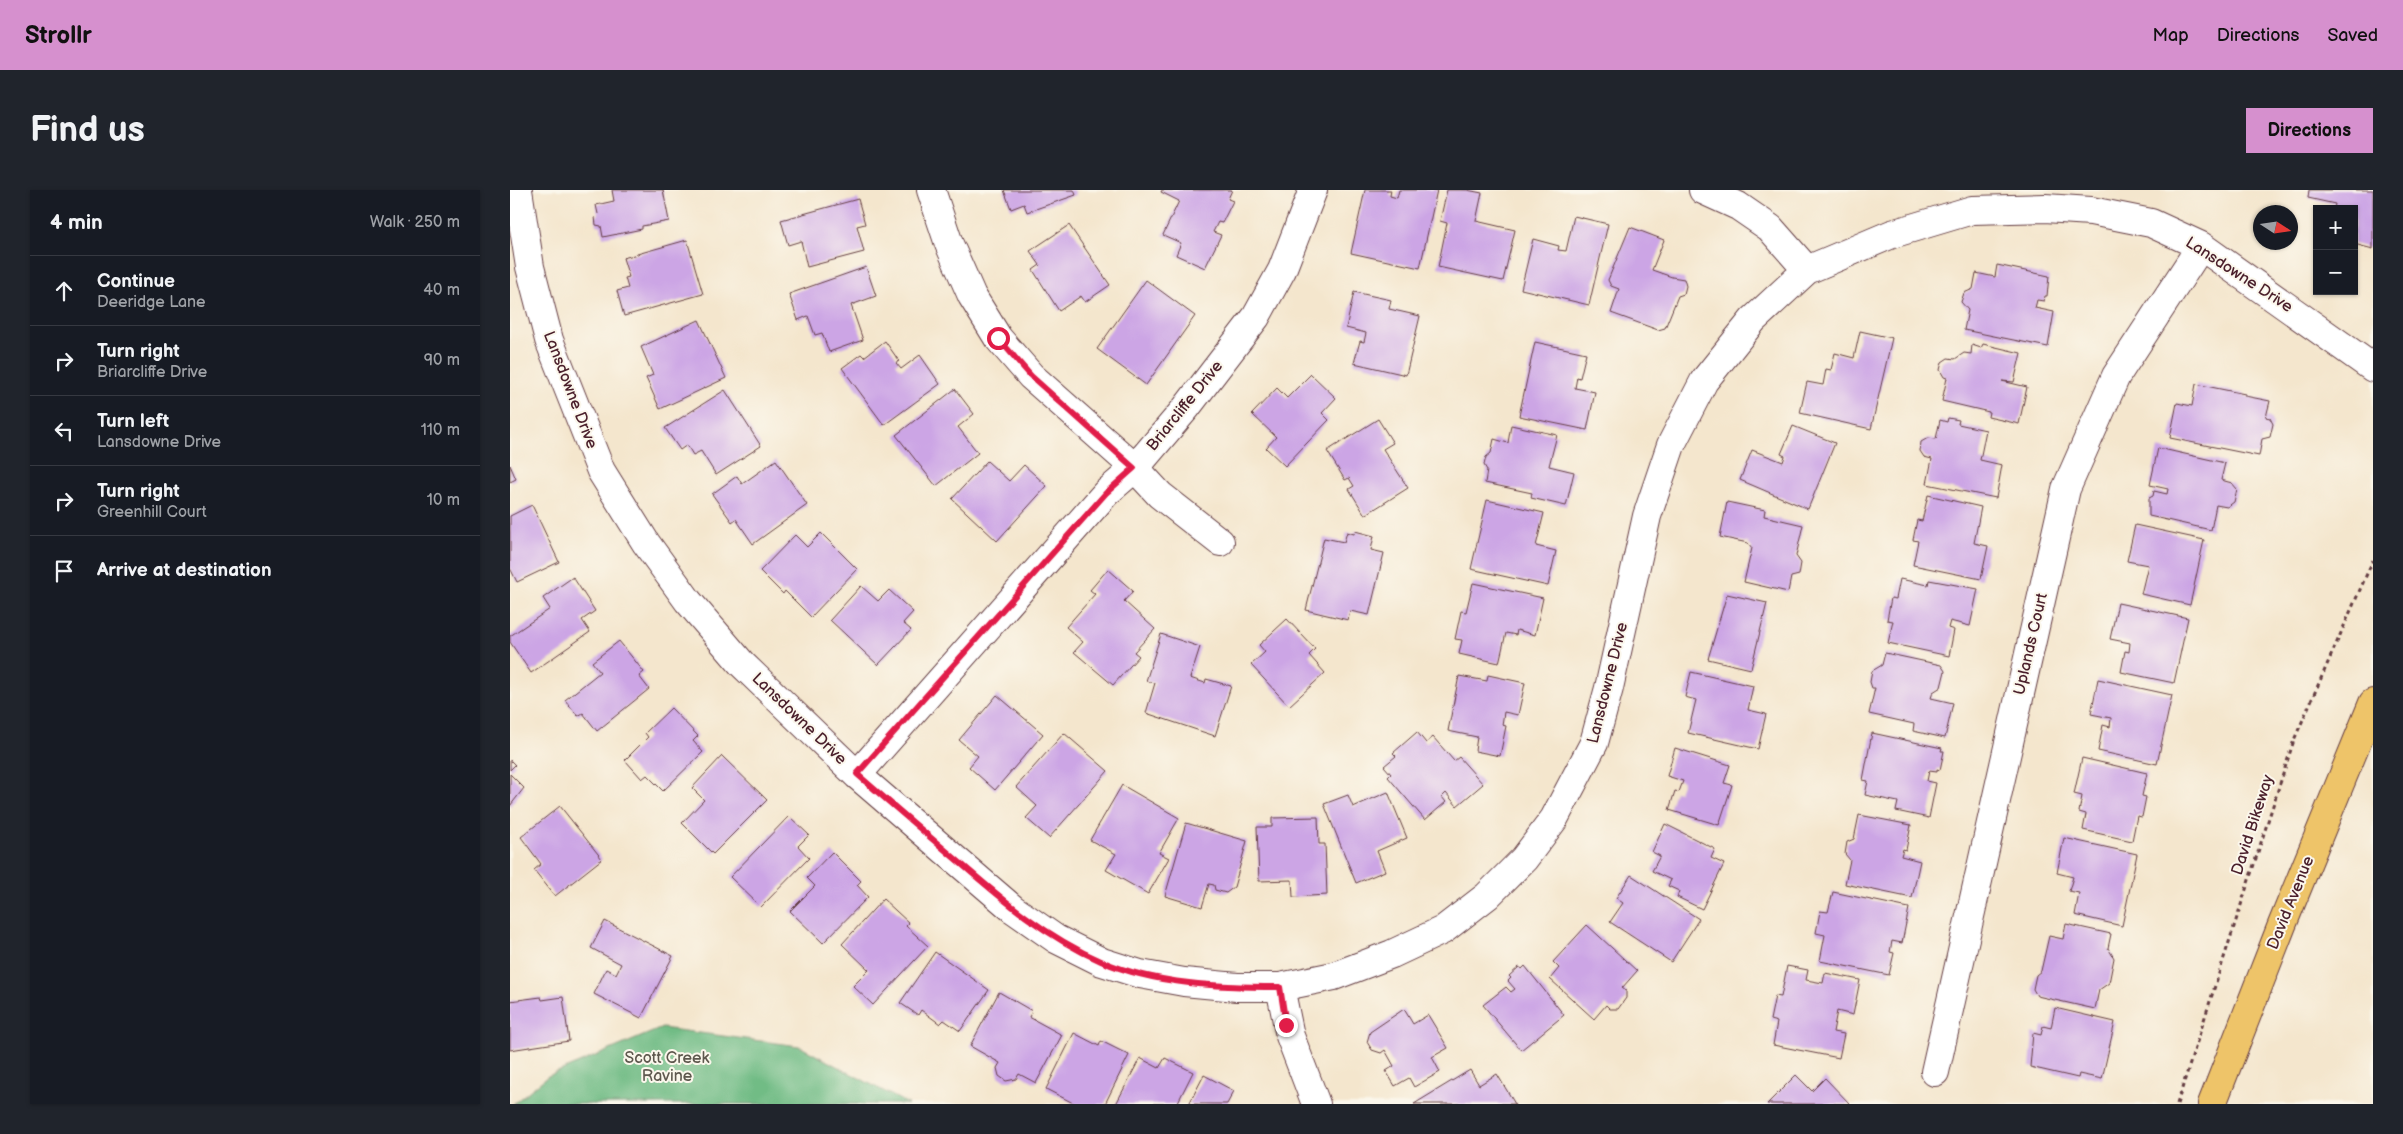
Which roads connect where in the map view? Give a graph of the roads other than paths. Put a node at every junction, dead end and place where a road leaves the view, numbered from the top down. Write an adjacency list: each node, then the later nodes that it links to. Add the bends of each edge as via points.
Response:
1 (518, 190): 11 (street, Lansdowne Drive, via 530,267 549,340 601,471 646,543 688,601 742,664)
2 (931, 190): 8 (street, via 949,244 972,296 998,338 1031,376)
3 (1313, 190): 8 (street, Briarcliffe Drive, via 1282,270 1256,317 1186,408)
4 (1703, 190): 6 (street, via 1738,206 1770,228)
5 (2201, 246): 6 (street, Lansdowne Drive, via 2151,223 2091,211 2045,208 1972,210 1892,234); 7 (street, Lansdowne Drive); 13 (street, Uplands Court, via 2116,376 2066,489)
6 (1807, 270): 12 (street, Lansdowne Drive, via 1753,320 1704,380 1671,445 1648,516 1594,742 1554,819 1524,859 1487,896 1444,930 1334,976)
7 (2373, 368)
8 (1134, 468): 9 (street, via 1160,495); 11 (street, Briarcliffe Drive, via 1106,493)
9 (1220, 542)
10 (2373, 703): 15 (main road, David Avenue)
11 (857, 774): 12 (street, Lansdowne Drive, via 1013,909 1064,943 1102,962 1140,974 1237,987)
12 (1280, 987): 14 (street, via 1290,1036)
13 (1935, 1072)
14 (1316, 1104)
15 (2212, 1104)

